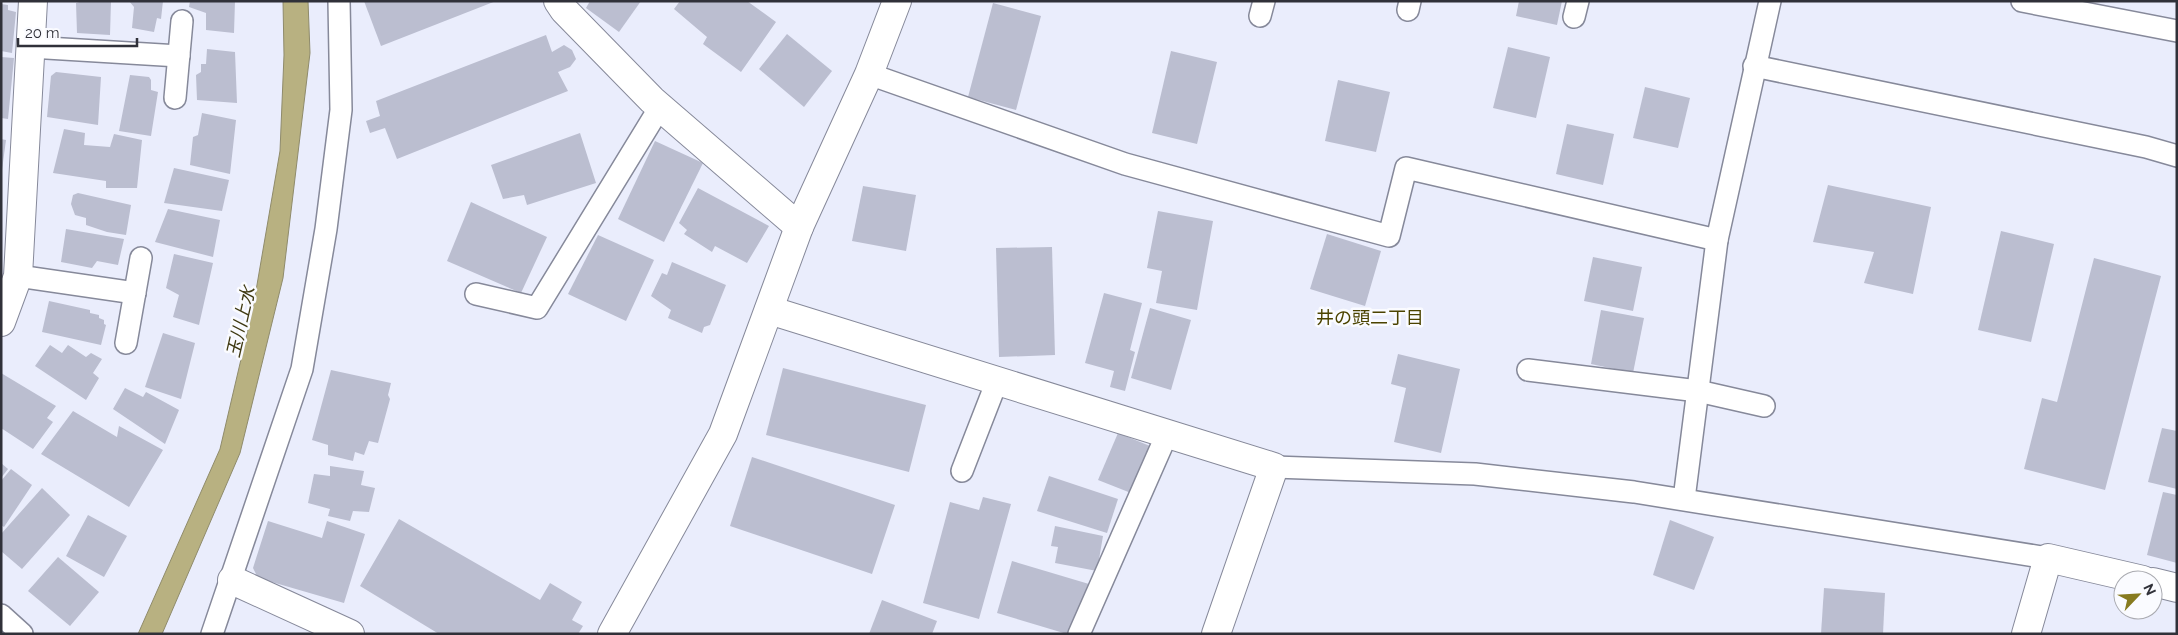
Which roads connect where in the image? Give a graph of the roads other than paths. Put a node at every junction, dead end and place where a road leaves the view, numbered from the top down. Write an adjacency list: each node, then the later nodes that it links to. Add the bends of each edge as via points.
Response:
1 (33, 1): 9 (street)
2 (339, 1): 35 (lane, via 341,110 326,229 302,369)
3 (558, 1): 14 (street)
4 (1770, 1): 11 (lane)
5 (2022, 1): 8 (lane)
6 (890, 4): 12 (street)
7 (182, 21): 10 (lane)
8 (2177, 31)
9 (30, 47): 10 (lane); 19 (street)
10 (179, 56): 13 (lane)
11 (1754, 66): 15 (lane); 17 (lane)
12 (869, 74): 16 (street); 17 (lane, via 1125,164 1389,236 1406,168)
13 (176, 98)
14 (660, 107): 16 (street); 21 (lane, via 536,308)
15 (2177, 156)
16 (799, 227): 22 (street)
17 (1717, 240): 27 (lane)
18 (141, 258): 20 (lane)
19 (18, 276): 20 (lane); 23 (street)
20 (135, 293): 24 (lane)
21 (476, 294)
22 (769, 310): 26 (street); 42 (street, via 723,434)
23 (1, 322)
24 (126, 343)
25 (1528, 370): 27 (lane)
26 (997, 381): 29 (street); 31 (lane)
27 (1698, 390): 28 (lane); 32 (lane)
28 (1764, 406)
29 (1167, 434): 30 (street); 43 (lane)
30 (1274, 467): 32 (lane, via 1475,474); 44 (street)
31 (962, 471)
32 (1684, 499): 33 (lane)
33 (2048, 558): 34 (street); 45 (street)
34 (2113, 573)
35 (232, 580): 40 (lane); 41 (street)
36 (2163, 584): 37 (street)
37 (2177, 588)
38 (1, 615): 39 (lane)
39 (22, 634)
40 (212, 634)
41 (350, 634)
42 (612, 634)
43 (1079, 634)
44 (1216, 634)
45 (2026, 634)

